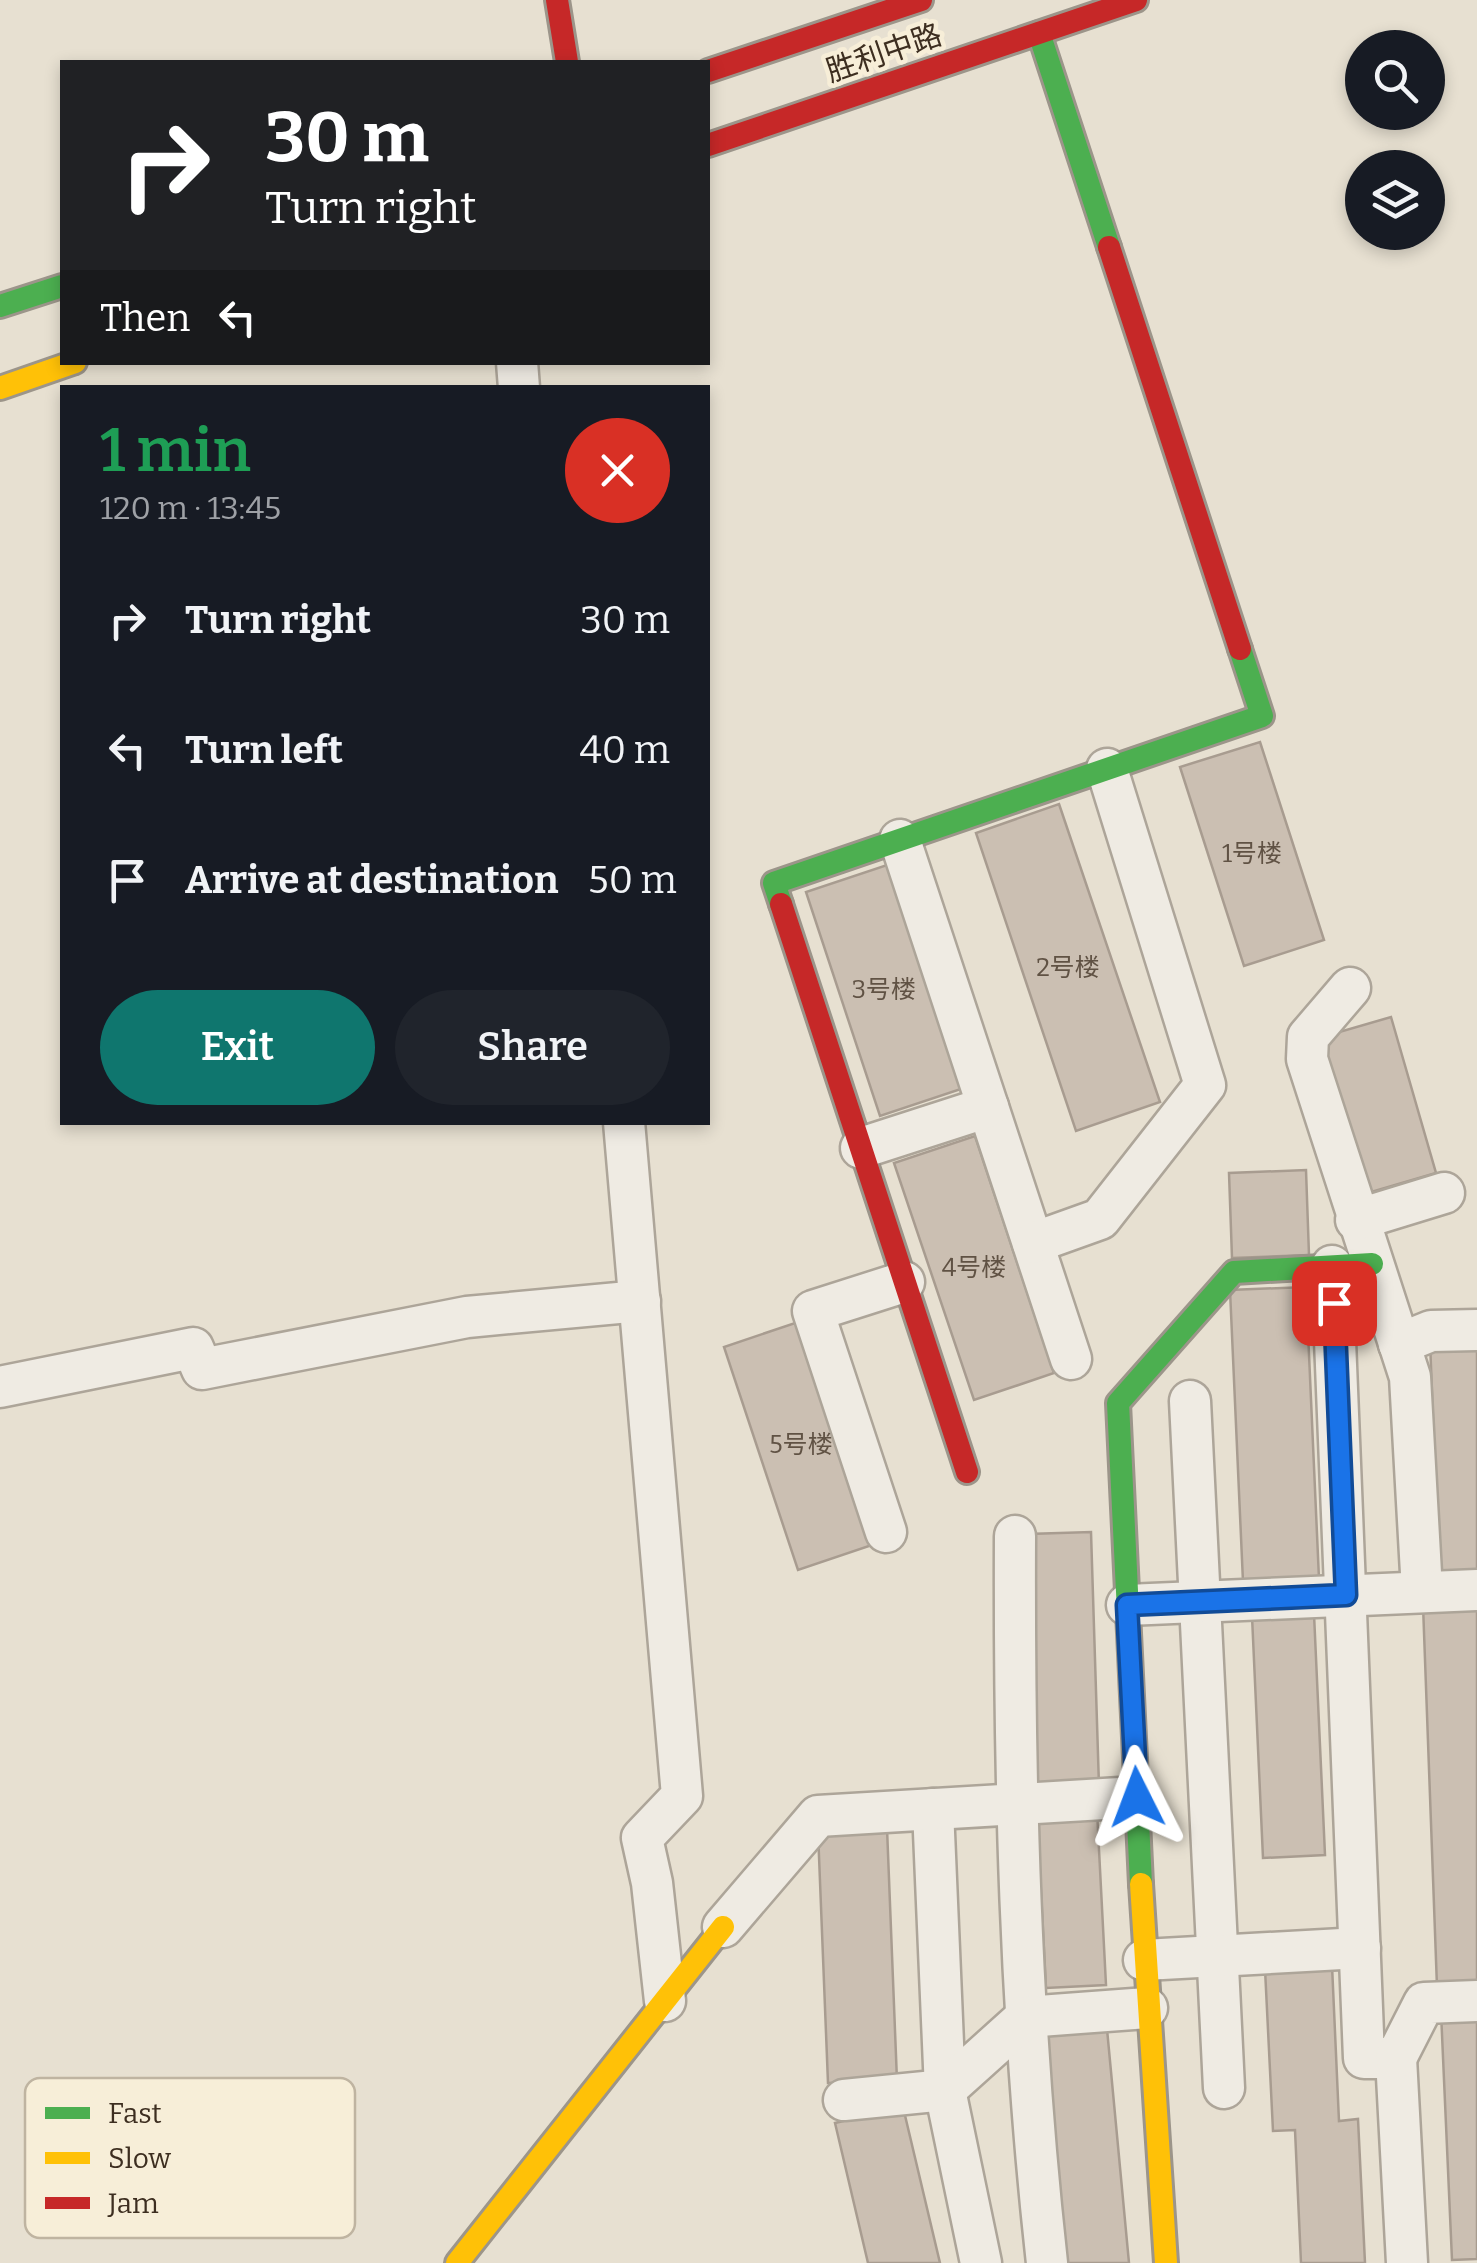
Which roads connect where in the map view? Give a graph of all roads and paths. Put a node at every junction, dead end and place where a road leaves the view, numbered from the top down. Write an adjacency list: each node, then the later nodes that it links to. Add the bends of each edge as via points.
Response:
1 (557, 0): 5 (main road)
2 (921, 0): 6 (main road, 胜利中路)
3 (1136, 0): 4 (main road, 胜利中路)
4 (1039, 32): 7 (main road, 胜利中路); 12 (main road, via 1262,716)
5 (567, 60)
6 (710, 70)
7 (710, 144)
8 (60, 287): 9 (main road)
9 (0, 306)
10 (66, 365): 11 (main road)
11 (0, 388)
12 (1108, 769): 13 (main road); 20 (street, via 1205,1084 1100,1220)
13 (900, 840): 15 (street); 17 (main road, via 774,883)
14 (1350, 988): 19 (street, via 1308,1037 1307,1059)
15 (988, 1107): 17 (street); 20 (street)
16 (624, 1125): 24 (street)
17 (861, 1148): 23 (main road)
18 (1444, 1193): 19 (street)
19 (1356, 1220): 21 (street)
20 (1033, 1243): 27 (street)
21 (1372, 1264): 22 (main road); 26 (street)
22 (1332, 1266): 35 (street); 37 (main road, via 1234,1272 1118,1404)
23 (904, 1282): 30 (main road); 31 (street, via 813,1312)
24 (640, 1301): 28 (street, via 468,1317 202,1369 192,1348); 45 (street, via 682,1796 642,1838)
25 (1477, 1330): 26 (street, via 1431,1332)
26 (1399, 1344): 34 (street, via 1410,1377)
27 (1071, 1359)
28 (0, 1386)
29 (1190, 1401): 36 (street)
30 (967, 1472)
31 (886, 1532)
32 (1014, 1536): 39 (street)
33 (1477, 1590): 34 (street)
34 (1422, 1591): 35 (street)
35 (1346, 1595): 36 (street); 42 (street)
36 (1200, 1602): 37 (street); 43 (street)
37 (1127, 1605): 38 (main road)
38 (1137, 1797): 39 (street); 44 (main road)
39 (1014, 1803): 40 (street); 48 (street)
40 (933, 1808): 41 (street, via 818,1816); 51 (street)
41 (723, 1927): 45 (main road)
42 (1360, 1948): 43 (street); 49 (street, via 1364,2058)
43 (1217, 1956): 44 (street); 50 (street)
44 (1144, 1960): 47 (main road)
45 (665, 2001): 53 (main road)
46 (1477, 2001): 49 (street, via 1424,2003)
47 (1147, 2008): 48 (street); 56 (main road)
48 (1026, 2017): 51 (street); 55 (street)
49 (1396, 2058): 57 (street)
50 (1224, 2088)
51 (945, 2090): 52 (street); 54 (street)
52 (844, 2100)
53 (458, 2263)
54 (981, 2263)
55 (1047, 2263)
56 (1166, 2263)
57 (1406, 2263)

